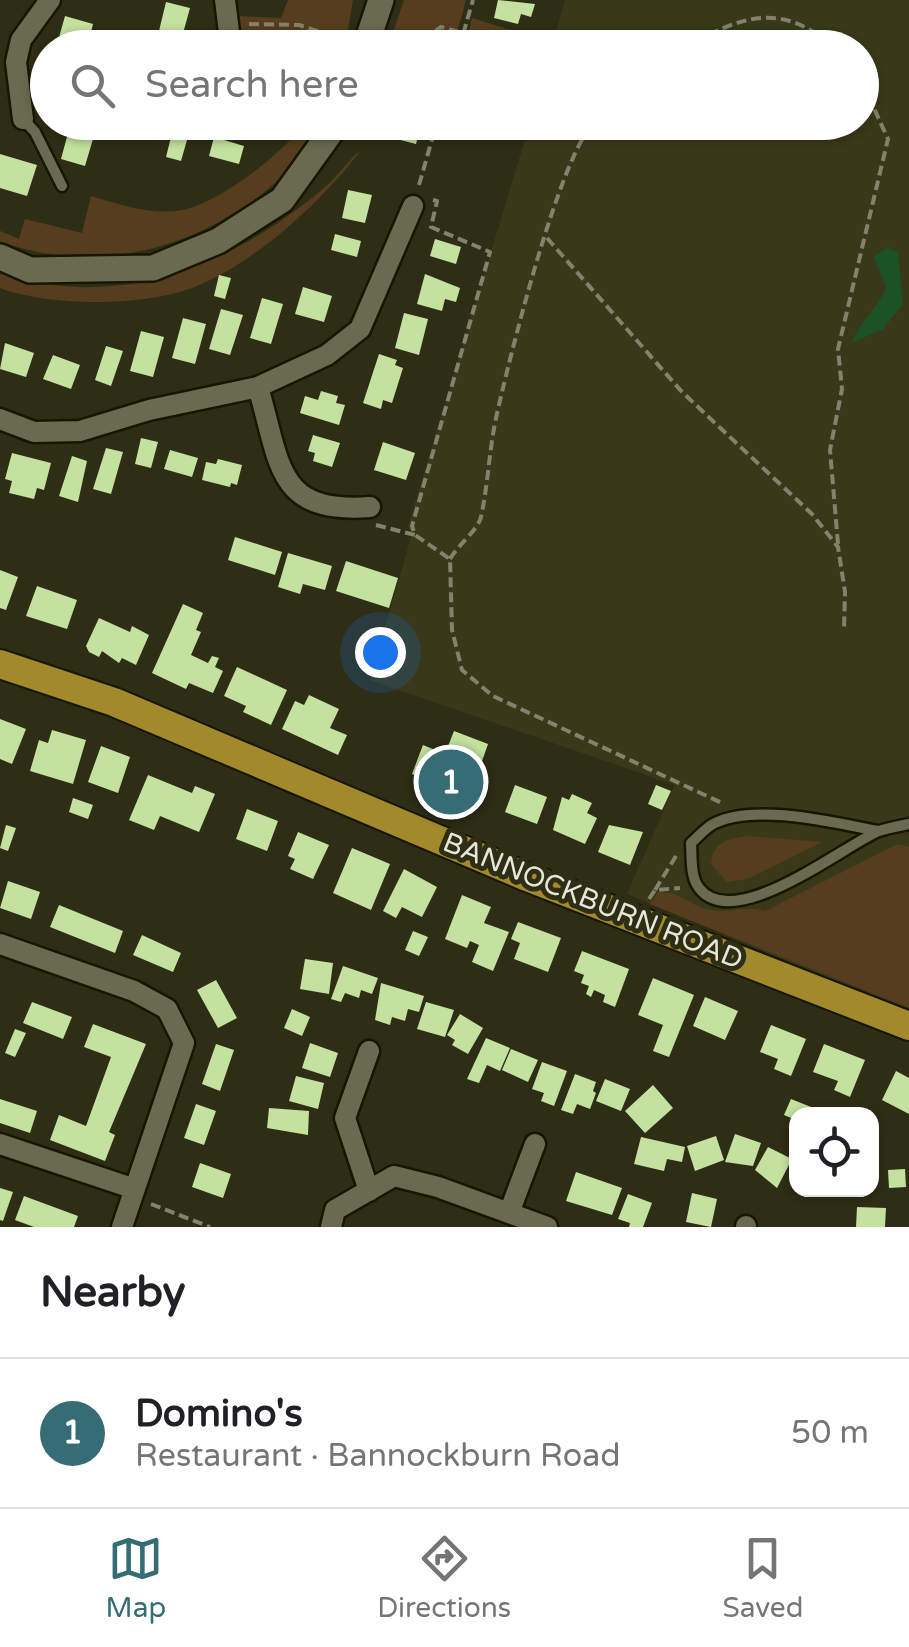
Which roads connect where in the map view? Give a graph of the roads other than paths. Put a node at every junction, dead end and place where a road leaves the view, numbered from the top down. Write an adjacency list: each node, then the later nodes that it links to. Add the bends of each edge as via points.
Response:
1 (50, 0): 6 (street, via 21,40 16,62)
2 (225, 0): 4 (street)
3 (381, 0): 5 (street)
4 (230, 30)
5 (371, 30)
6 (23, 118): 7 (lane)
7 (30, 126)
8 (40, 140): 10 (lane)
9 (325, 140): 12 (street, via 282,200 218,241 153,268 30,270)
10 (62, 186)
11 (415, 200): 13 (street, via 360,329 326,356)
12 (0, 257)
13 (258, 387): 14 (street, via 80,431 34,432); 15 (street, via 288,482 302,500 336,510)
14 (0, 419)
15 (370, 507)
16 (0, 664): 20 (main road, BANNOCKBURN ROAD, via 114,702)
17 (909, 824): 18 (lane)
18 (878, 832): 18 (lane, via 748,900 717,900 700,889 692,869 691,843 714,823 746,816 812,818)
19 (0, 944): 25 (street, via 134,990 167,1010 184,1043)
20 (909, 1026)
21 (370, 1052): 24 (street, via 345,1118)
22 (0, 1144): 25 (street)
23 (535, 1144): 26 (street)
24 (369, 1191): 26 (street, via 394,1176); 28 (street, via 336,1210)
25 (134, 1193): 27 (street)
26 (509, 1213): 29 (street)
27 (122, 1227)
28 (331, 1227)
29 (547, 1227)

